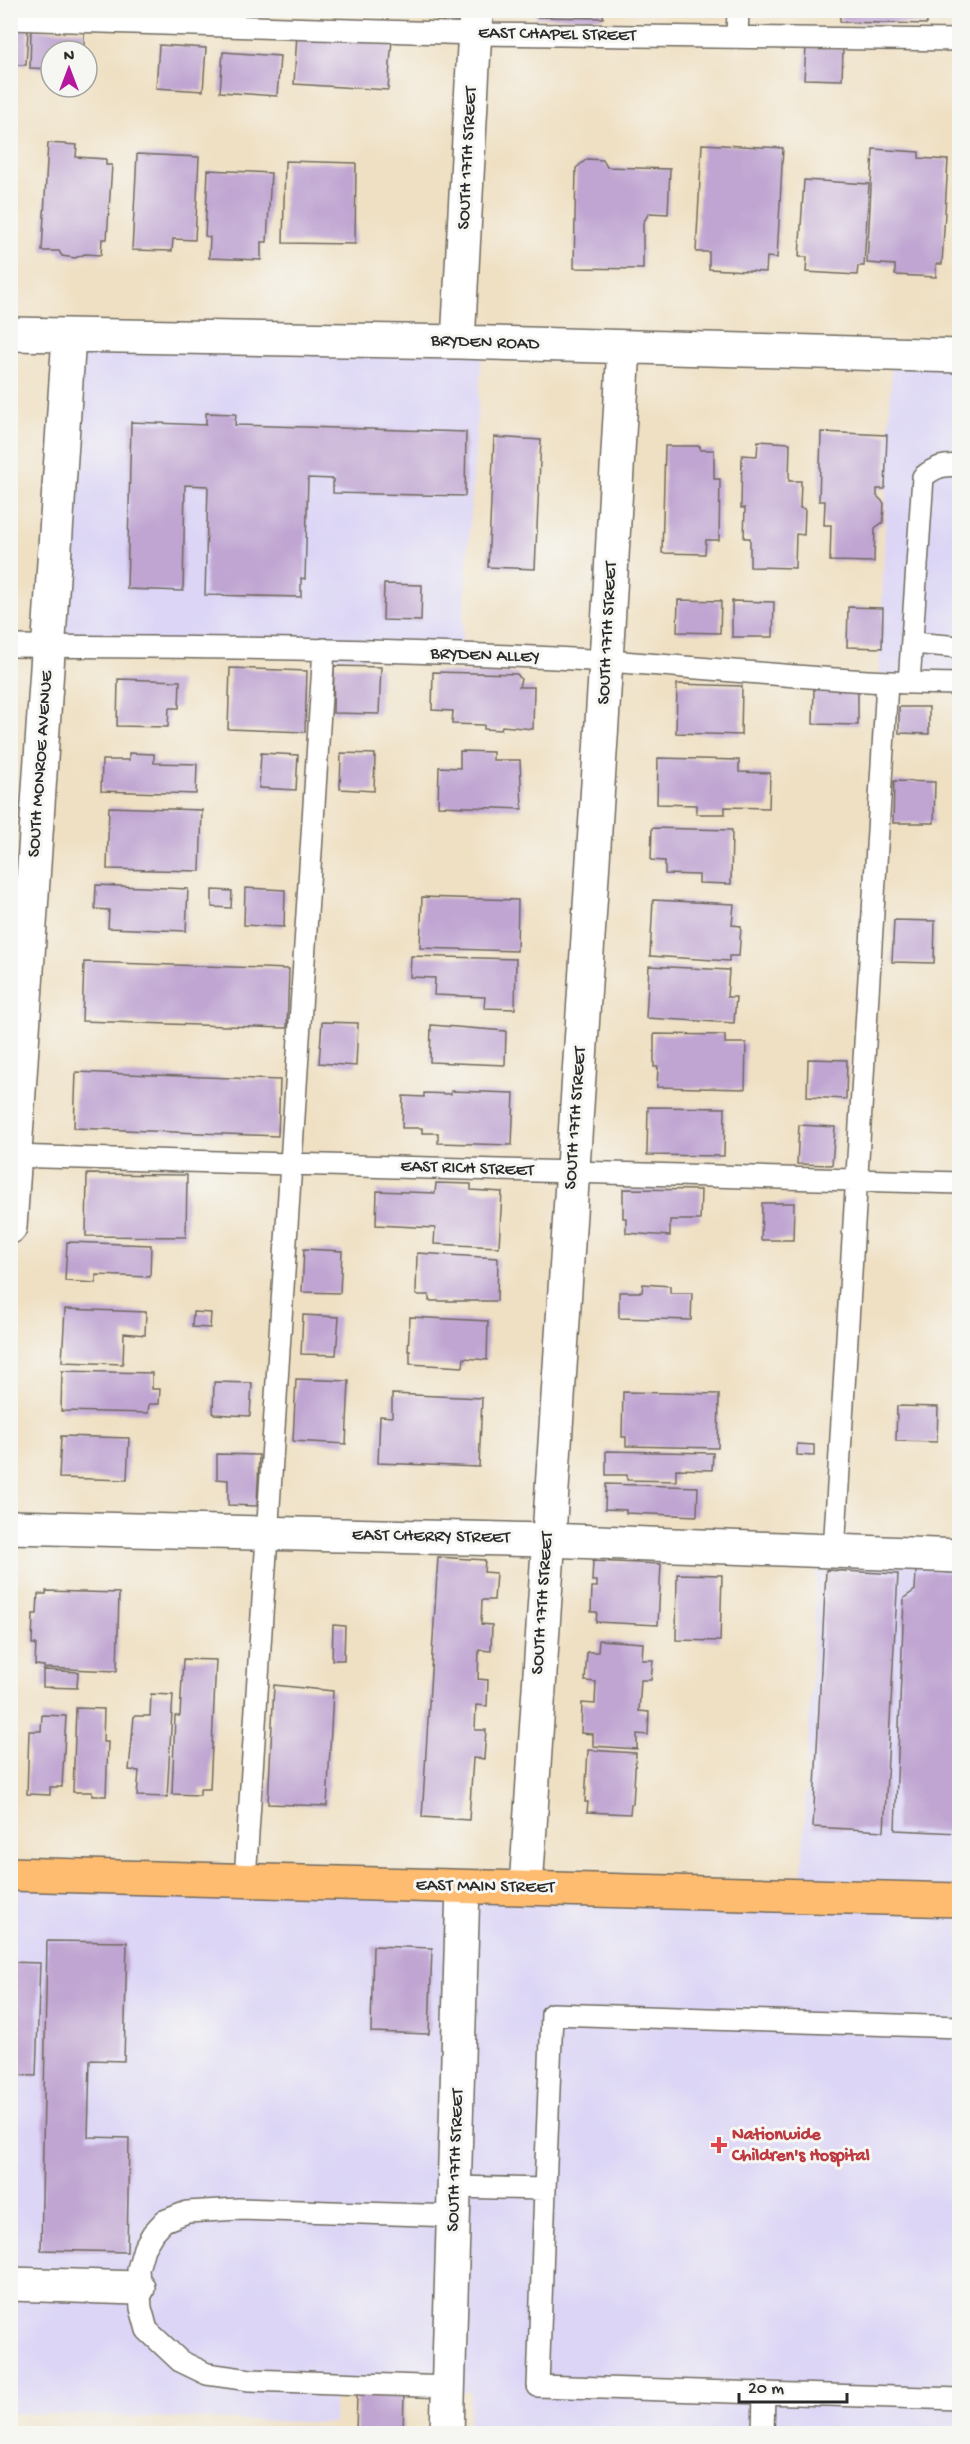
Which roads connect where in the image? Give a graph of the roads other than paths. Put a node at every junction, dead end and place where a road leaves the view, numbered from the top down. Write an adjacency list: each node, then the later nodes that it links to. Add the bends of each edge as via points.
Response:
1 (738, 10): 5 (lane)
2 (183, 18): 3 (lane, EAST CHAPEL STREET); 4 (lane, EAST CHAPEL STREET)
3 (10, 19)
4 (476, 22): 5 (lane, EAST CHAPEL STREET); 9 (street, SOUTH 17TH STREET)
5 (736, 37): 6 (lane, EAST CHAPEL STREET)
6 (960, 40)
7 (10, 334): 8 (street, BRYDEN ROAD)
8 (69, 336): 9 (street, BRYDEN ROAD); 15 (street, SOUTH MONROE AVENUE)
9 (458, 342): 10 (street, BRYDEN ROAD)
10 (624, 347): 11 (street, BRYDEN ROAD); 18 (street, SOUTH 17TH STREET)
11 (960, 356)
12 (960, 466): 13 (lane, via 946,465 923,477)
13 (912, 643): 16 (lane); 20 (lane)
14 (10, 646): 15 (lane, BRYDEN ALLEY)
15 (49, 646): 17 (lane, BRYDEN ALLEY); 22 (street, SOUTH MONROE AVENUE)
16 (960, 647)
17 (324, 649): 18 (lane, BRYDEN ALLEY); 23 (lane)
18 (606, 661): 19 (lane, BRYDEN ALLEY); 24 (street, SOUTH 17TH STREET)
19 (887, 683): 20 (lane, BRYDEN ALLEY); 25 (lane)
20 (909, 683): 21 (lane, BRYDEN ALLEY)
21 (960, 684)
22 (13, 1156): 23 (lane, EAST RICH STREET); 27 (street, SOUTH MONROE AVENUE)
23 (291, 1164): 24 (lane, EAST RICH STREET); 29 (lane)
24 (572, 1172): 25 (lane, EAST RICH STREET); 30 (street, SOUTH 17TH STREET)
25 (856, 1180): 26 (lane, EAST RICH STREET); 31 (lane)
26 (960, 1183)
27 (10, 1227)
28 (10, 1527): 29 (street, EAST CHERRY STREET)
29 (267, 1534): 30 (street, EAST CHERRY STREET); 34 (lane)
30 (547, 1540): 31 (street, EAST CHERRY STREET); 36 (street, SOUTH 17TH STREET)
31 (834, 1551): 32 (street, EAST CHERRY STREET)
32 (960, 1556)
33 (10, 1874): 34 (main road, EAST MAIN STREET)
34 (245, 1880): 35 (main road, EAST MAIN STREET)
35 (463, 1887): 36 (main road, EAST MAIN STREET); 40 (street, SOUTH 17TH STREET)
36 (526, 1888): 37 (main road, EAST MAIN STREET)
37 (960, 1900)
38 (960, 2027): 39 (lane, via 552,2014)
39 (545, 2189): 40 (lane); 44 (lane, via 537,2386)
40 (454, 2201): 42 (lane, via 187,2212 164,2220 153,2233 138,2269); 43 (street, SOUTH 17TH STREET)
41 (10, 2284): 42 (street)
42 (138, 2288): 43 (lane, via 147,2330 180,2361 207,2374 250,2380)
43 (448, 2387): 46 (street, SOUTH 17TH STREET)
44 (764, 2393): 45 (lane); 47 (lane)
45 (960, 2399)
46 (447, 2433)
47 (763, 2433)

